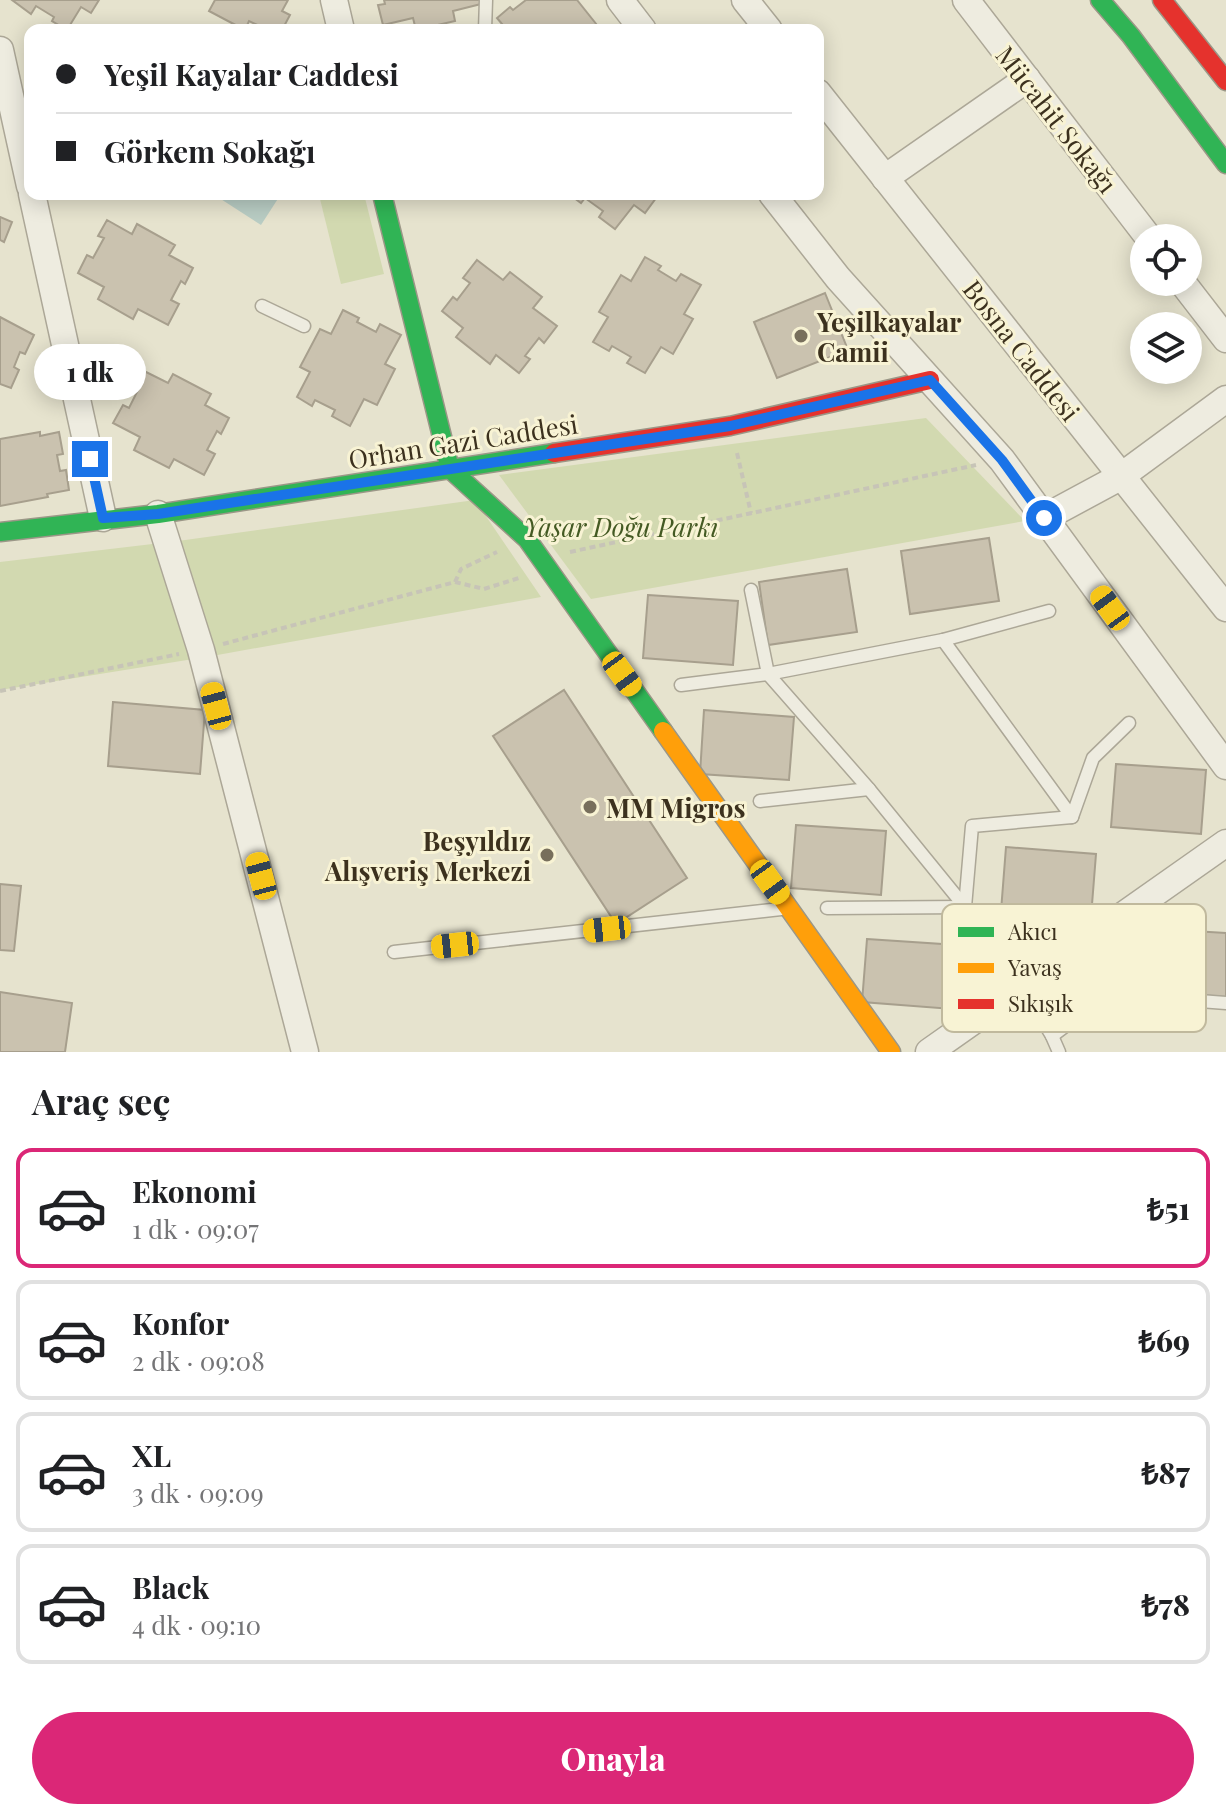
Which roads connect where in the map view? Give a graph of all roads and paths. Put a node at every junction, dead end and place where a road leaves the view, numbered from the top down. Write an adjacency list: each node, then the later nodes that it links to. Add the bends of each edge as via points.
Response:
1 (334, 0): 8 (street)
2 (486, 0): 9 (lane)
3 (620, 0): 10 (street)
4 (745, 0): 11 (street)
5 (966, 0): 13 (street, Mücahit Sokağı)
6 (1100, 0): 17 (main road)
7 (1162, 0): 14 (main road)
8 (340, 24)
9 (485, 24)
10 (638, 24)
11 (764, 24)
12 (0, 50): 16 (street)
13 (1027, 79): 18 (street); 22 (street, Mücahit Sokağı)
14 (1226, 81)
15 (824, 101): 18 (street, Bosna Caddesi)
16 (24, 159)
17 (1226, 164)
18 (885, 178): 32 (street, Bosna Caddesi)
19 (33, 200): 35 (street)
20 (383, 200): 31 (main road)
21 (777, 200): 27 (street)
22 (1138, 224)
23 (1193, 296): 26 (street)
24 (262, 306): 25 (lane)
25 (304, 326)
26 (1226, 339)
27 (930, 380): 29 (main road, Orhan Gazi Caddesi); 30 (street)
28 (1226, 399): 32 (street)
29 (730, 426): 31 (main road, Orhan Gazi Caddesi); 33 (path)
30 (1002, 460): 33 (path); 36 (street)
31 (450, 469): 34 (main road, Orhan Gazi Caddesi); 38 (main road)
32 (1120, 477): 36 (street); 42 (street, Bosna Caddesi)
33 (751, 513): 39 (path)
34 (158, 514): 35 (main road, Orhan Gazi Caddesi); 45 (street)
35 (103, 518): 37 (main road, Orhan Gazi Caddesi)
36 (1044, 518): 50 (street)
37 (0, 532)
38 (527, 539): 39 (main road); 40 (path, via 461,569)
39 (544, 564): 40 (path, via 484,589); 59 (main road)
40 (455, 582): 45 (path)
41 (751, 590): 46 (lane)
42 (1225, 603)
43 (1049, 611): 44 (lane)
44 (943, 640): 46 (lane); 53 (lane)
45 (201, 650): 48 (path); 68 (street)
46 (768, 674): 47 (lane); 51 (lane)
47 (681, 685)
48 (0, 691)
49 (1129, 723): 53 (lane, via 1093,758)
50 (1226, 766)
51 (869, 789): 52 (lane); 55 (lane)
52 (760, 801)
53 (1072, 817): 56 (lane, via 972,826)
54 (1226, 843): 57 (street)
55 (963, 904)
56 (965, 904)
57 (1139, 904)
58 (942, 907): 60 (lane)
59 (789, 908): 61 (lane); 69 (main road)
60 (827, 908)
61 (394, 952)
62 (1206, 1001): 63 (lane)
63 (1226, 1003)
64 (957, 1032): 70 (street)
65 (1050, 1032): 67 (lane)
66 (1057, 1032): 67 (lane)
67 (1052, 1036): 71 (lane)
68 (305, 1052)
69 (891, 1052)
70 (929, 1052)
71 (1059, 1052)

